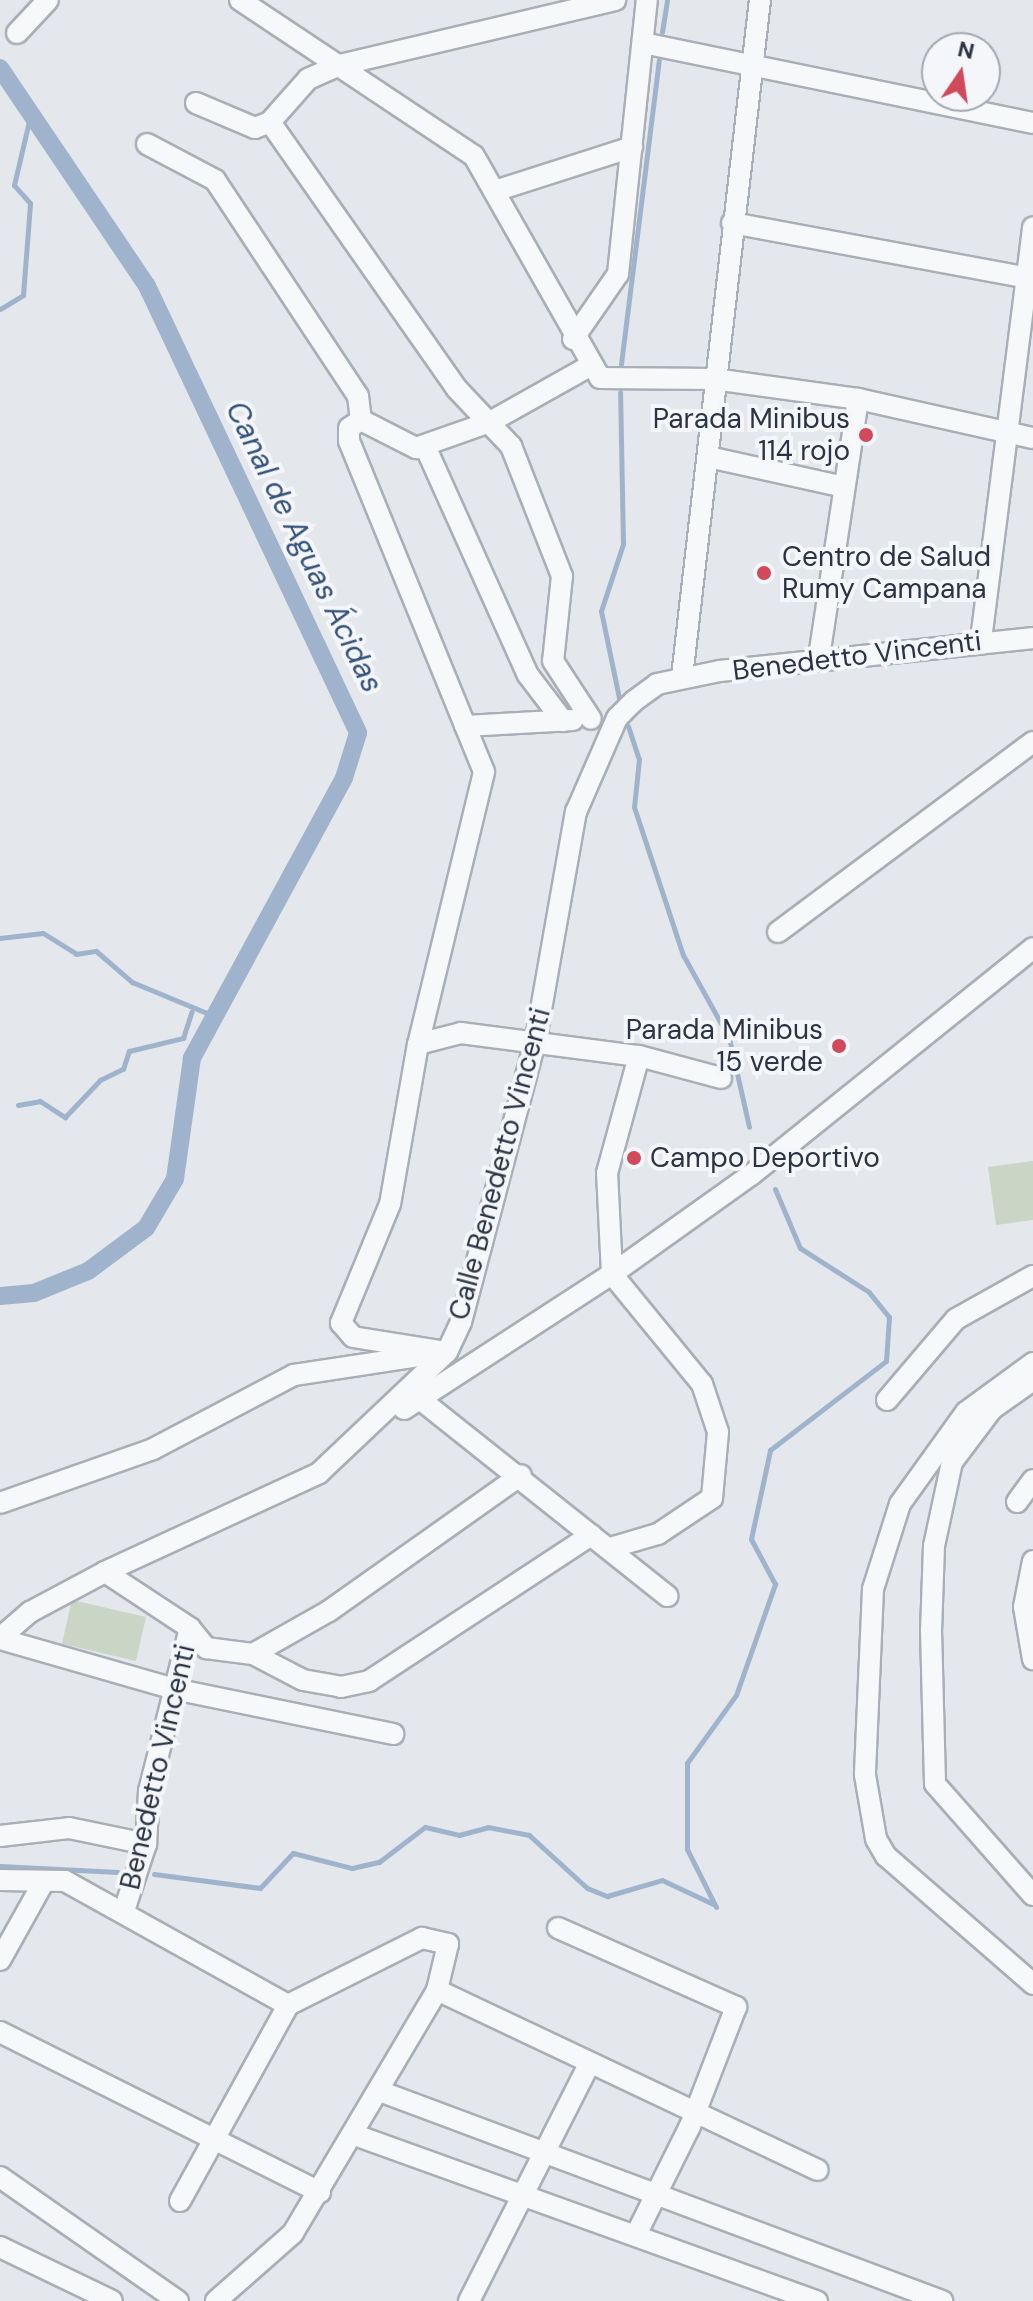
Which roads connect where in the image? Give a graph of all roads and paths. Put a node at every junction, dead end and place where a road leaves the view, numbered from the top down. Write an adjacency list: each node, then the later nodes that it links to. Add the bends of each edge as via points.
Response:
1 (48, 0): 6 (street)
2 (240, 0): 8 (street)
3 (615, 0): 8 (street)
4 (647, 0): 7 (street)
5 (760, 0): 9 (street)
6 (17, 33)
7 (643, 43): 9 (street); 14 (street)
8 (340, 65): 11 (street, via 308,79); 15 (street, via 456,140)
9 (751, 66): 12 (street); 16 (street)
10 (196, 103): 11 (street, via 242,125)
11 (270, 122): 24 (street, via 457,389)
12 (1033, 123)
13 (147, 144): 23 (street, via 215,180 358,396)
14 (632, 147): 15 (street); 19 (street, via 618,274)
15 (495, 191): 19 (street)
16 (732, 223): 18 (street); 21 (street)
17 (1033, 227): 18 (street)
18 (1030, 278): 25 (street)
19 (573, 339): 20 (street)
20 (588, 367): 21 (street, via 600,378 638,383); 24 (street)
21 (714, 379): 22 (street); 28 (street)
22 (858, 399): 25 (street); 29 (street)
23 (361, 420): 27 (street, via 399,444); 37 (street, via 349,428 349,441)
24 (490, 422): 27 (street); 35 (street, via 511,446 556,547 562,576 553,661)
25 (1009, 432): 26 (street); 31 (street)
26 (1033, 438)
27 (425, 446): 36 (street, via 528,675)
28 (708, 457): 29 (street); 33 (street)
29 (844, 487): 32 (street)
30 (1033, 638): 31 (street, Benedetto Vincenti)
31 (981, 640): 32 (street, Benedetto Vincenti)
32 (819, 657): 33 (street, Benedetto Vincenti)
33 (682, 677): 34 (street, Calle Benedetto Vincenti, via 657,684)
34 (617, 718): 35 (street); 41 (street, Calle Benedetto Vincenti, via 576,812)
35 (591, 719): 36 (street)
36 (563, 721): 37 (street)
37 (465, 726): 42 (street, via 484,772)
38 (1033, 742): 39 (street)
39 (778, 932)
40 (1033, 948): 45 (street, via 751,1175)
41 (536, 1038): 42 (street, via 461,1033); 43 (street); 47 (street, Calle Benedetto Vincenti, via 461,1322)
42 (418, 1044): 47 (street, via 390,1204 341,1323 353,1337)
43 (639, 1056): 44 (street); 45 (street, via 607,1173)
44 (721, 1078)
45 (612, 1274): 50 (street); 58 (street, via 702,1384 718,1432 712,1498 658,1534)
46 (1033, 1276): 51 (street, via 956,1319)
47 (447, 1352): 52 (street, Calle Benedetto Vincenti); 56 (street, via 294,1375 153,1449)
48 (1033, 1363): 76 (street, via 966,1412 900,1504 873,1589 865,1775 876,1839 886,1856)
49 (1033, 1380): 72 (street, via 992,1409 952,1462 934,1546 931,1630 935,1784)
50 (421, 1400): 52 (street, via 407,1411); 53 (street)
51 (887, 1400)
52 (398, 1404): 60 (street, Calle Benedetto Vincenti, via 319,1473)
53 (521, 1475): 57 (street); 64 (street, via 329,1611)
54 (1033, 1480): 55 (street)
55 (1017, 1502)
56 (0, 1503)
57 (591, 1535): 58 (street); 64 (street, via 369,1681 341,1687 303,1680)
58 (610, 1548): 61 (street)
59 (1033, 1561): 65 (street, via 1024,1607)
60 (105, 1572): 62 (street, Benedetto Vincenti); 63 (street, Calle Benedetto Vincenti, via 30,1612)
61 (667, 1596)
62 (190, 1628): 64 (street, via 206,1648); 66 (street, Benedetto Vincenti)
63 (0, 1639): 66 (street)
64 (253, 1654)
65 (1033, 1659)
66 (174, 1689): 67 (street); 69 (street, Benedetto Vincenti, via 149,1791)
67 (393, 1734)
68 (0, 1836): 69 (street, via 69,1828)
69 (146, 1844): 73 (street, Benedetto Vincenti)
70 (0, 1880): 71 (street)
71 (43, 1883): 73 (street, via 65,1881); 75 (street)
72 (1033, 1895)
73 (124, 1911): 78 (street)
74 (558, 1928): 82 (street, via 736,2007)
75 (0, 1960)
76 (1033, 1984)
77 (437, 1990): 78 (street, via 448,1944 422,1938); 80 (street); 81 (street)
78 (288, 2005): 84 (street)
79 (0, 2032): 84 (street)
80 (589, 2064): 82 (street); 85 (street)
81 (382, 2092): 83 (street); 85 (street)
82 (692, 2114): 86 (street); 89 (street)
83 (355, 2135): 88 (street); 90 (street)
84 (213, 2139): 88 (street); 91 (street)
85 (545, 2151): 89 (street); 90 (street)
86 (818, 2170)
87 (0, 2177): 96 (street)
88 (320, 2192): 97 (street, via 293,2233)
89 (657, 2193): 92 (street); 94 (street)
90 (522, 2196): 92 (street); 98 (street)
91 (180, 2201)
92 (636, 2235): 99 (street)
93 (0, 2247): 95 (street)
94 (936, 2299)
95 (112, 2301)
96 (178, 2301)
97 (216, 2301)
98 (469, 2301)
99 (817, 2301)

